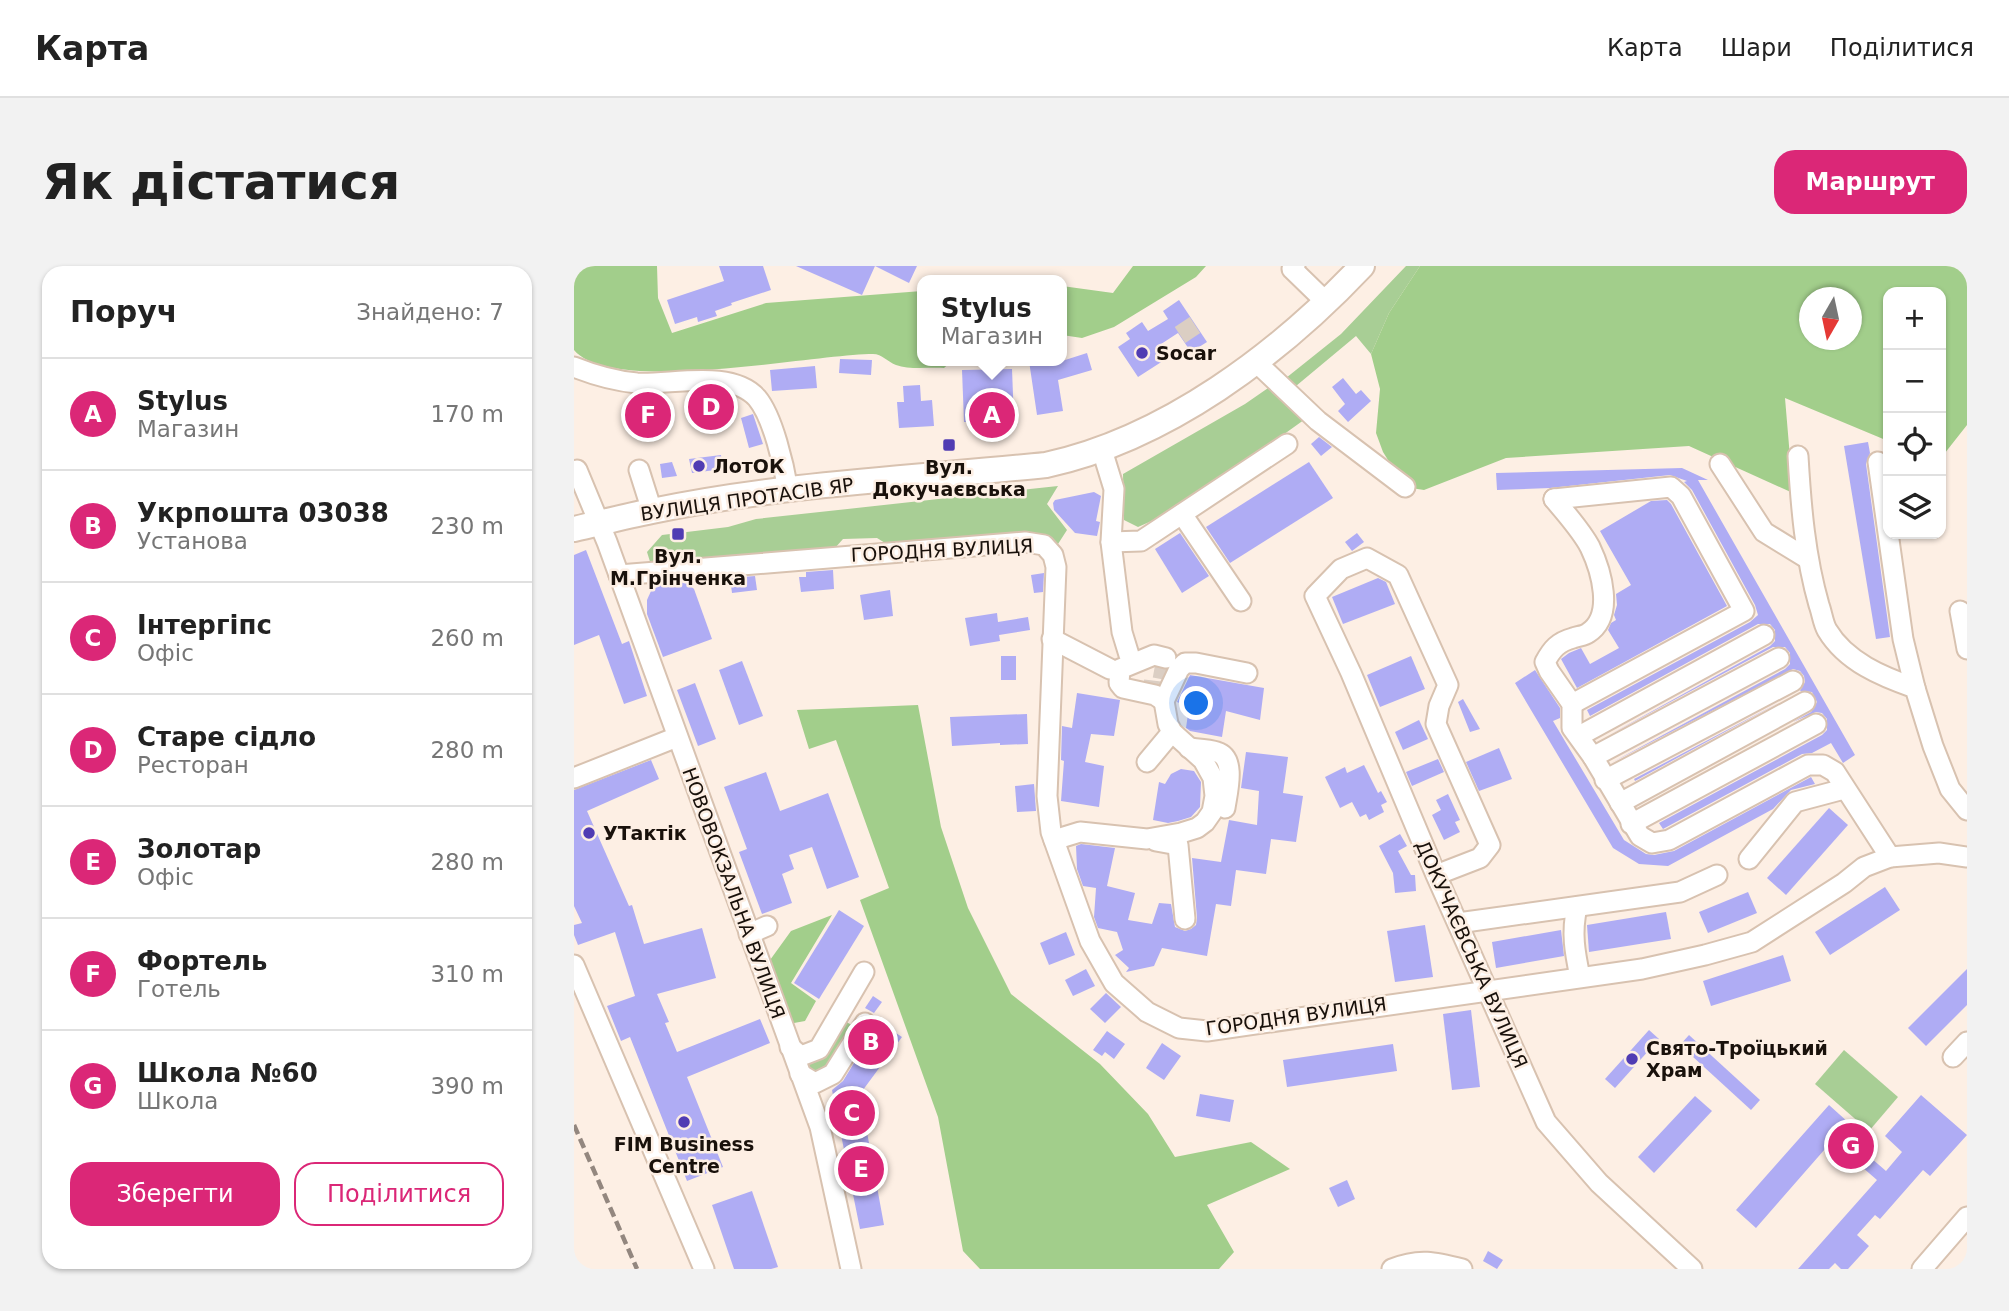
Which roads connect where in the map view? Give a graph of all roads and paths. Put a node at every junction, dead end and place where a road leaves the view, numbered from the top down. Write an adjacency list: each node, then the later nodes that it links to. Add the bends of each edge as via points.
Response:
1 (1295, 266): 3 (street, via 1292,269)
2 (1362, 266): 3 (main road, ВУЛИЦЯ ПРОТАСІВ ЯР)
3 (1326, 302): 4 (main road, ВУЛИЦЯ ПРОТАСІВ ЯР)
4 (1255, 361): 7 (main road, ВУЛИЦЯ ПРОТАСІВ ЯР, via 1178,414); 14 (street, via 1318,421)
5 (574, 368): 13 (street, via 617,381 729,382 743,388 757,398 765,412)
6 (1287, 444): 16 (street)
7 (1102, 450): 13 (main road, ВУЛИЦЯ ПРОТАСІВ ЯР, via 1046,465); 19 (street, via 1114,489)
8 (1798, 456): 33 (street, via 1801,518 1827,630 1847,653 1881,677)
9 (1878, 462): 33 (street, via 1903,639)
10 (1720, 464): 20 (street, via 1764,533)
11 (639, 470): 15 (street)
12 (578, 479): 17 (street, НОВОВОКЗАЛЬНА ВУЛИЦЯ)
13 (786, 479): 15 (main road, ВУЛИЦЯ ПРОТАСІВ ЯР)
14 (1405, 486)
15 (652, 511): 17 (main road, ВУЛИЦЯ ПРОТАСІВ ЯР)
16 (1182, 514): 19 (street, via 1141,541); 22 (street)
17 (599, 523): 18 (main road, ВУЛИЦЯ ПРОТАСІВ ЯР); 21 (street, НОВОВОКЗАЛЬНА ВУЛИЦЯ)
18 (574, 529)
19 (1111, 542): 27 (street)
20 (1808, 559)
21 (619, 575): 25 (street, ГОРОДНЯ ВУЛИЦЯ, via 1025,542 1044,545 1053,555); 40 (street, НОВОВОКЗАЛЬНА ВУЛИЦЯ)
22 (1241, 601)
23 (1960, 611): 26 (street)
24 (1764, 635): 39 (street)
25 (1052, 639): 30 (street); 53 (street, ГОРОДНЯ ВУЛИЦЯ, via 1047,796)
26 (1967, 649)
27 (1129, 655)
28 (1166, 657): 34 (street, via 1154,655 1120,669 1118,675 1123,688)
29 (1779, 658): 42 (street)
30 (1110, 669)
31 (1247, 673): 34 (street, via 1185,663 1178,668)
32 (1793, 681): 45 (street)
33 (1915, 688): 49 (street, via 1950,789)
34 (1164, 701): 38 (street)
35 (1805, 702): 47 (street)
36 (1572, 704): 36 (street, via 1545,662 1554,646 1587,635 1598,625 1603,584 1590,546 1554,499 1671,487 1681,496 1744,611); 39 (street, via 1572,728)
37 (1816, 724): 50 (street)
38 (1172, 732): 41 (street); 43 (street)
39 (1579, 736): 42 (street)
40 (677, 737): 44 (street); 69 (street, НОВОВОКЗАЛЬНА ВУЛИЦЯ, via 758,930)
41 (1189, 748): 48 (street, via 1223,755 1228,765); 52 (street, via 1213,778 1212,812 1197,828)
42 (1593, 757): 45 (street)
43 (1147, 762)
44 (574, 778)
45 (1605, 780): 47 (street)
46 (1844, 789): 50 (street, via 1835,772 1823,765 1808,765 1669,840 1652,843); 55 (street); 57 (street, via 1795,802)
47 (1620, 803): 50 (street)
48 (1225, 808)
49 (1967, 810)
50 (1631, 824)
51 (1214, 833): 54 (street)
52 (1147, 839): 53 (street, via 1080,832); 54 (street)
53 (1054, 840): 66 (street, ГОРОДНЯ ВУЛИЦЯ, via 1090,941 1114,983 1147,1012 1179,1028 1207,1031)
54 (1178, 845): 61 (street)
55 (1890, 857): 56 (street, ГОРОДНЯ ВУЛИЦЯ, via 1939,853); 65 (street, ГОРОДНЯ ВУЛИЦЯ, via 1864,867 1752,942 1642,969)
56 (1967, 857)
57 (1749, 859)
58 (1436, 875): 58 (street, ДОКУЧАЄВСЬКА ВУЛИЦЯ, via 1315,596 1341,569 1367,558 1398,575 1448,685 1436,724 1490,845 1480,859); 62 (street, ДОКУЧАЄВСЬКА ВУЛИЦЯ)
59 (1717, 875): 60 (street, via 1680,892)
60 (1577, 907): 62 (street); 65 (street, via 1572,925)
61 (1185, 919)
62 (1458, 923): 66 (street, ДОКУЧАЄВСЬКА ВУЛИЦЯ)
63 (574, 965): 73 (street)
64 (863, 972): 69 (street, via 819,1049 802,1056)
65 (1580, 978): 66 (street, ГОРОДНЯ ВУЛИЦЯ)
66 (1486, 989): 77 (street, ДОКУЧАЄВСЬКА ВУЛИЦЯ, via 1546,1122 1600,1183)
67 (865, 1023): 71 (street, via 833,1074)
68 (1967, 1042): 70 (street)
69 (790, 1046): 71 (street, НОВОВОКЗАЛЬНА ВУЛИЦЯ)
70 (1953, 1057)
71 (807, 1082): 74 (street, НОВОВОКЗАЛЬНА ВУЛИЦЯ)
72 (1967, 1217): 78 (street)
73 (704, 1269)
74 (850, 1269)
75 (1392, 1269): 76 (street, via 1430,1260)
76 (1462, 1269)
77 (1692, 1269)
78 (1922, 1269)

